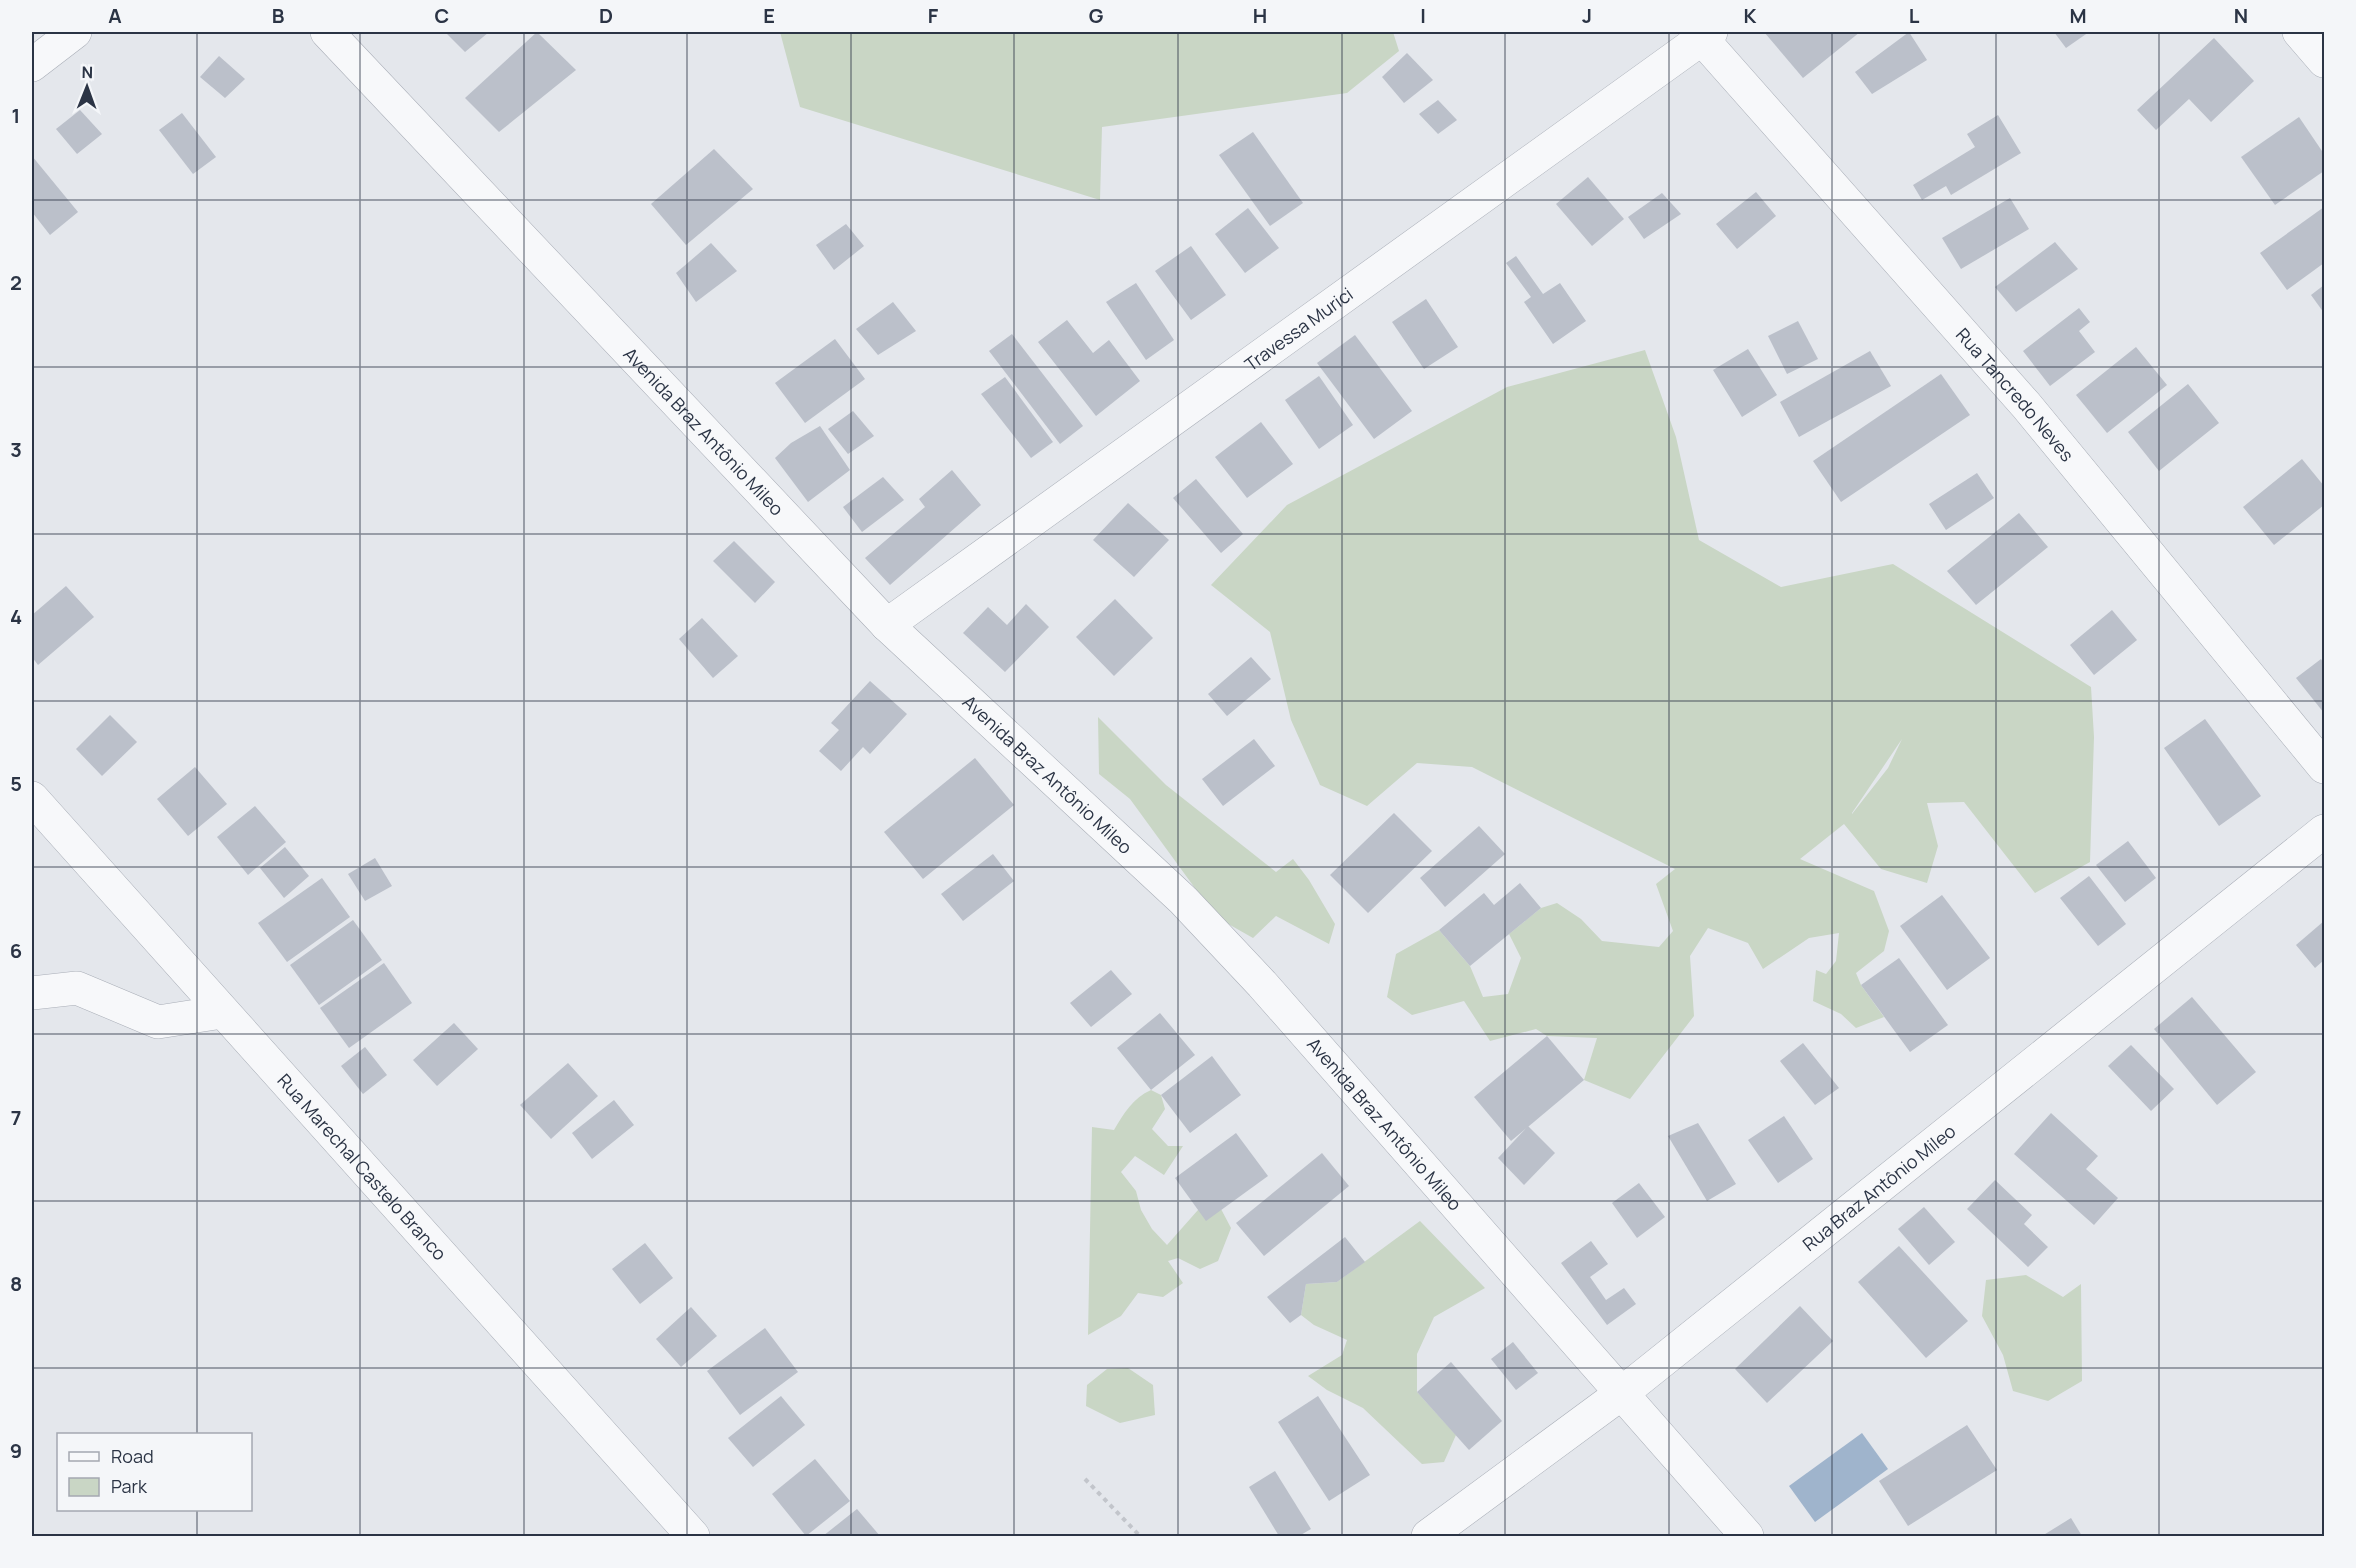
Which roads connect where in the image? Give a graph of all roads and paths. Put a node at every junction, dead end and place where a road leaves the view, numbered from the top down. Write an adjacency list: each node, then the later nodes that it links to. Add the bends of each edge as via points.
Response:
1 (75, 32): 6 (street)
2 (327, 32): 7 (street, Avenida Braz Antônio Mileo)
3 (2299, 32): 5 (street)
4 (1703, 34): 7 (street, Travessa Murici); 8 (street, Rua Tancredo Neves, via 2026,405)
5 (2325, 61)
6 (32, 65)
7 (887, 625): 13 (street, Avenida Braz Antônio Mileo, via 1183,900 1262,984)
8 (2325, 767)
9 (32, 798): 12 (street, Rua Marechal Castelo Branco)
10 (2325, 831): 13 (street, Rua Braz Antônio Mileo)
11 (32, 993): 12 (street, via 77,988 158,1022)
12 (222, 1011): 15 (street, Rua Marechal Castelo Branco)
13 (1622, 1393): 17 (street, Rua Braz Antônio Mileo); 18 (street, Avenida Braz Antônio Mileo)
14 (1085, 1479): 16 (path)
15 (693, 1536)
16 (1140, 1536)
17 (1428, 1536)
18 (1747, 1536)

